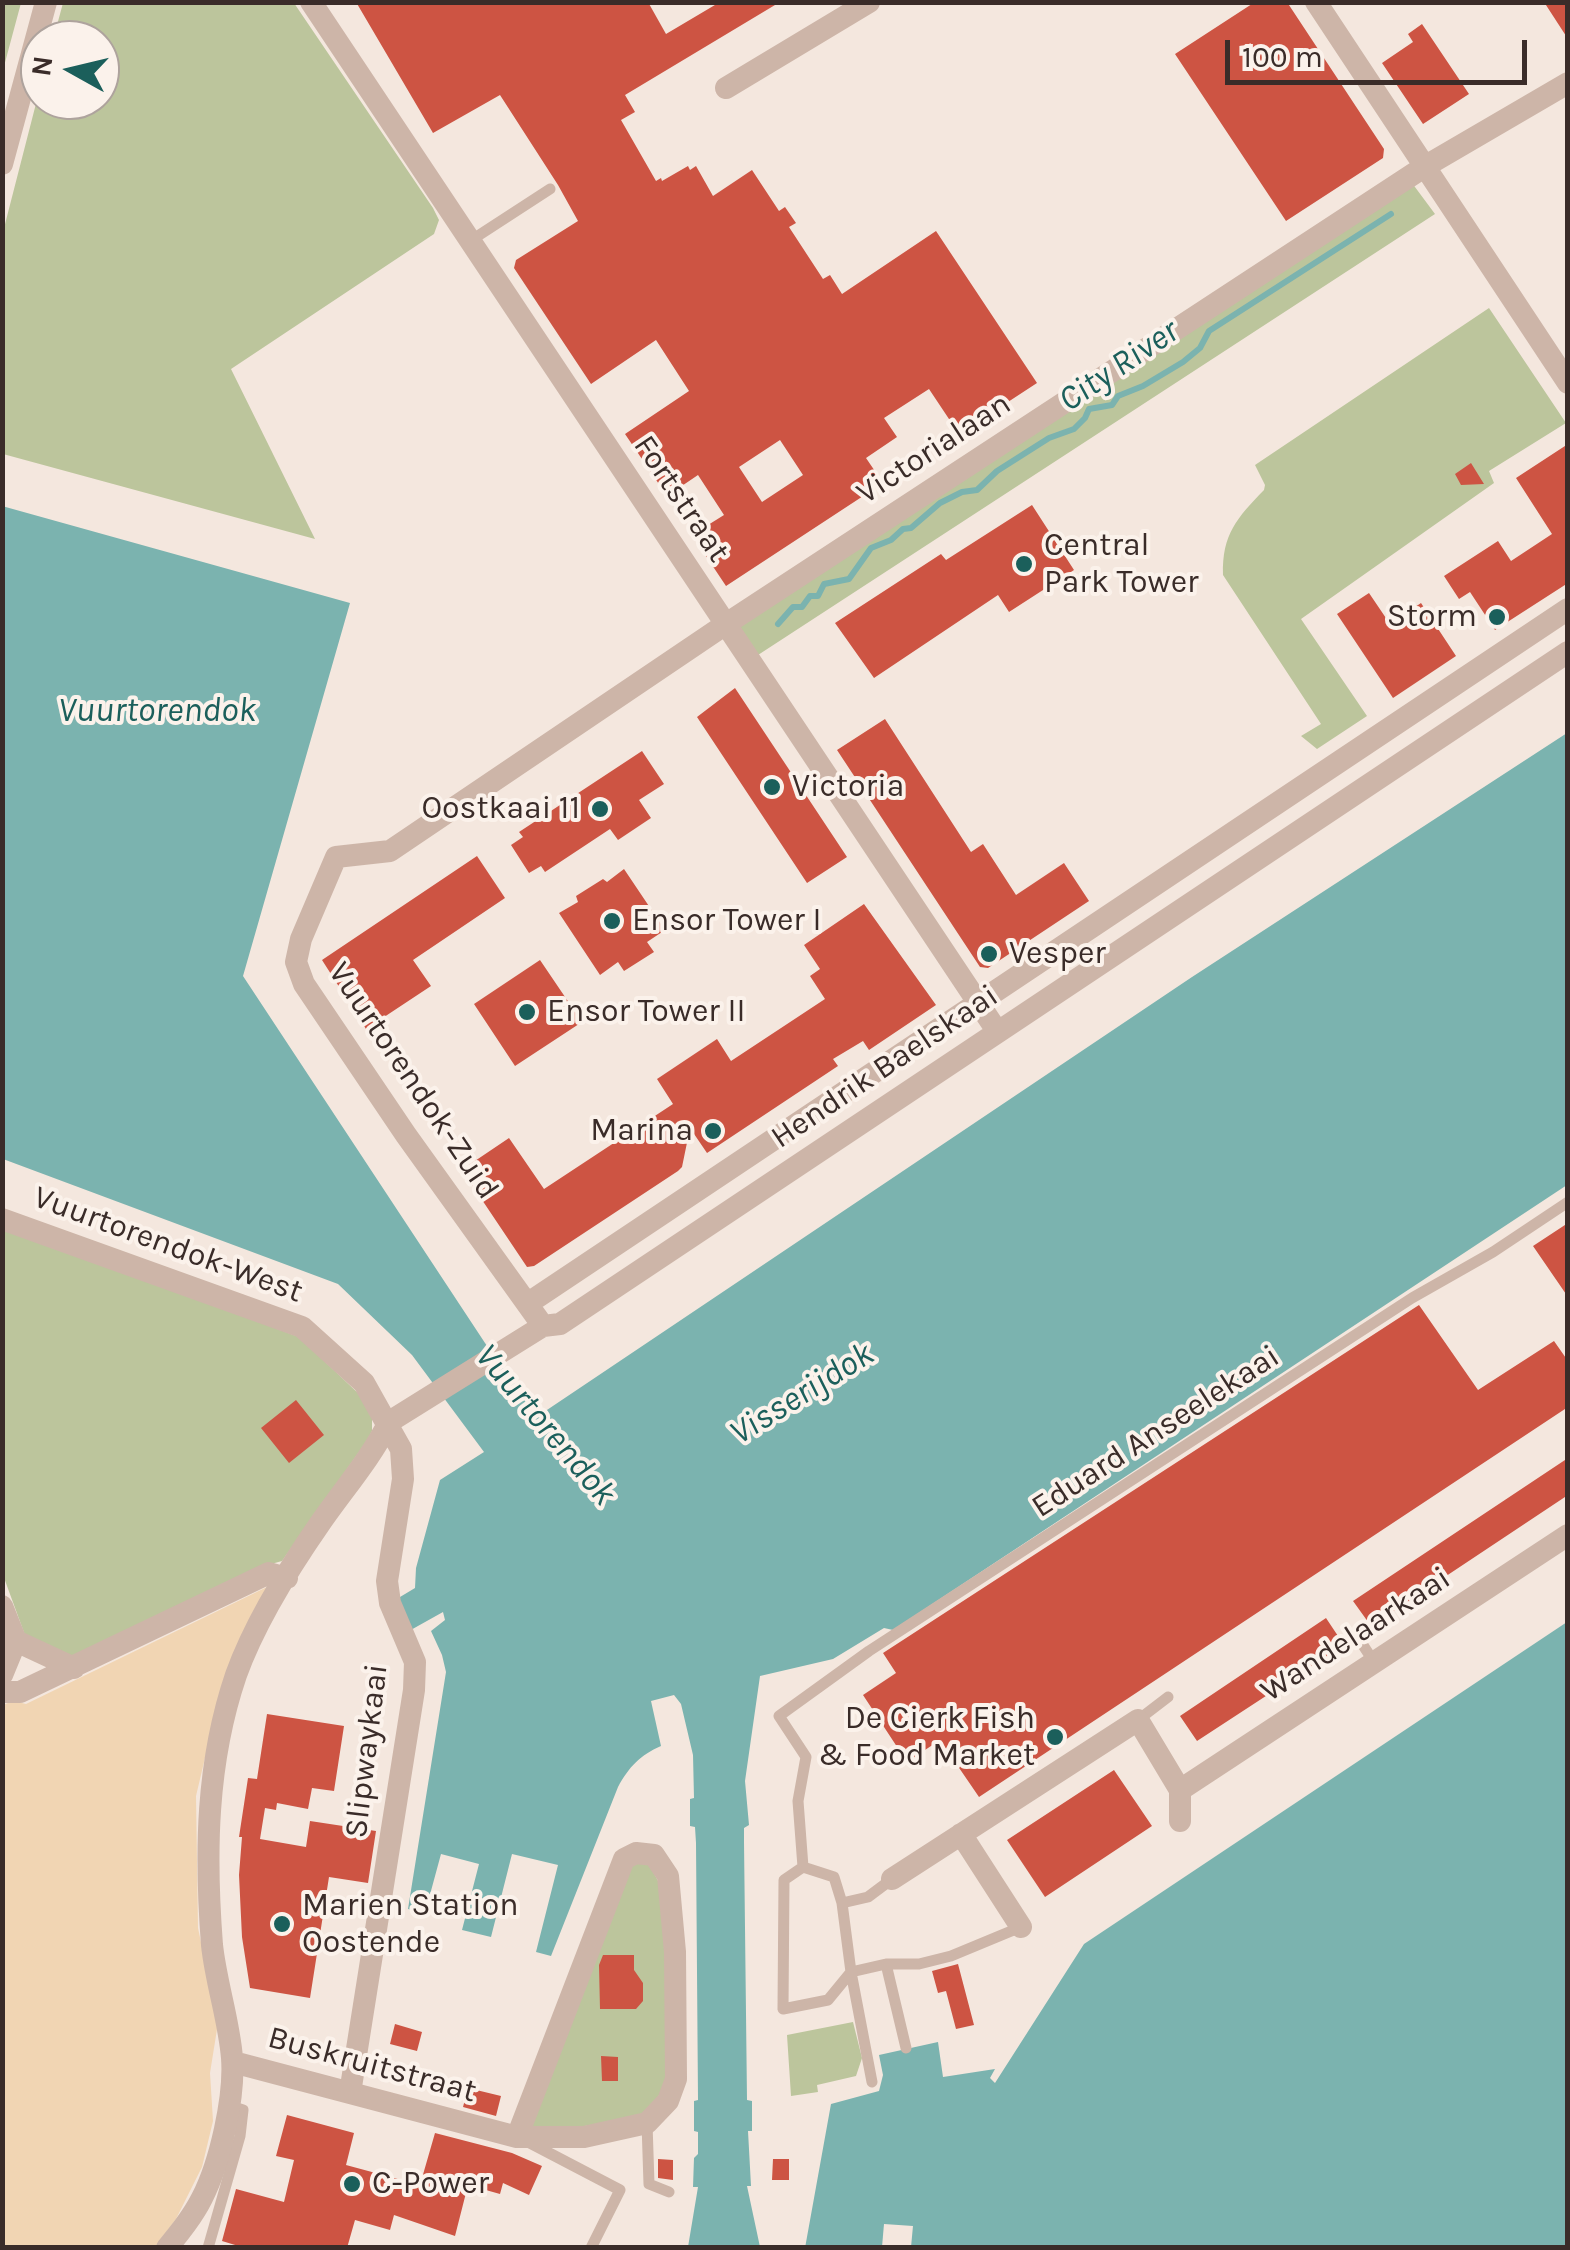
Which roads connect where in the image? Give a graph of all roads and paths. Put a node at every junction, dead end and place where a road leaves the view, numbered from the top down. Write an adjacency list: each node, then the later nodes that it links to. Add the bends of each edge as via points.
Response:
1 (46, 2): 7 (street)
2 (311, 2): 10 (street, Fortstraat)
3 (869, 2): 6 (street)
4 (1316, 2): 8 (street)
5 (1568, 83): 8 (street, Victorialaan)
6 (726, 88)
7 (2, 164)
8 (1424, 167): 11 (street); 13 (street, Victorialaan)
9 (550, 189): 10 (lane)
10 (470, 241): 13 (street, Fortstraat)
11 (1568, 383)
12 (1568, 608): 16 (street, Hendrik Baelskaai)
13 (726, 624): 15 (street, Victorialaan, via 390,851); 16 (street, Fortstraat)
14 (1568, 652): 17 (street, Hendrik Baelskaai)
15 (336, 857): 20 (street, Vuurtorendok-Zuid, via 301,939 296,962 304,984)
16 (978, 1002): 17 (street, Fortstraat); 20 (street, Hendrik Baelskaai)
17 (997, 1031): 21 (street, Hendrik Baelskaai, via 560,1324)
18 (1568, 1202): 37 (lane, Eduard Anseelekaai, via 869,1651 779,1716 806,1757 798,1801)
19 (2, 1219): 22 (street, Vuurtorendok-West, via 302,1327 364,1384)
20 (528, 1304): 21 (street, Vuurtorendok-Zuid)
21 (543, 1326): 22 (street, Hendrik Baelskaai)
22 (388, 1422): 24 (street, Hendrik Baelskaai); 46 (street, Slipwaykaai, via 401,1448 403,1479 387,1582 416,1662)
23 (1568, 1535): 28 (street, Wandelaarkaai)
24 (286, 1578): 29 (street, via 270,1573); 44 (street, Buskruitstraat, via 236,1675 209,1805 213,1951)
25 (2, 1606): 27 (street)
26 (1357, 1636): 28 (lane)
27 (16, 1641): 29 (street); 30 (street)
28 (1374, 1662): 34 (street, Wandelaarkaai)
29 (74, 1668): 31 (street, via 20,1692)
30 (2, 1675)
31 (2, 1692)
32 (1168, 1698): 33 (lane)
33 (1138, 1720): 34 (street); 36 (street)
34 (1180, 1790): 35 (street)
35 (1180, 1821)
36 (962, 1834): 38 (street); 40 (street)
37 (803, 1868): 39 (lane, via 834,1876); 42 (lane, via 784,1880 783,2009 828,2000)
38 (892, 1879): 39 (lane, via 868,1897)
39 (842, 1902): 42 (lane)
40 (1022, 1926): 41 (lane, via 951,1956)
41 (886, 1964): 42 (lane); 43 (lane)
42 (851, 1972): 45 (lane)
43 (906, 2048)
44 (233, 2062): 46 (street, Buskruitstraat); 47 (street)
45 (872, 2082)
46 (350, 2093): 49 (street, Buskruitstraat)
47 (228, 2104): 51 (street, via 208,2184); 52 (lane, via 243,2110 240,2136)
48 (647, 2123): 49 (street, Buskruitstraat, via 584,2138); 49 (street, via 668,2101 676,2079 675,1952 668,1876 654,1855 636,1853 624,1859); 50 (lane, via 649,2184)
49 (517, 2138): 53 (lane, via 620,2190)
50 (669, 2192)
51 (168, 2248)
52 (208, 2248)
53 (591, 2248)

